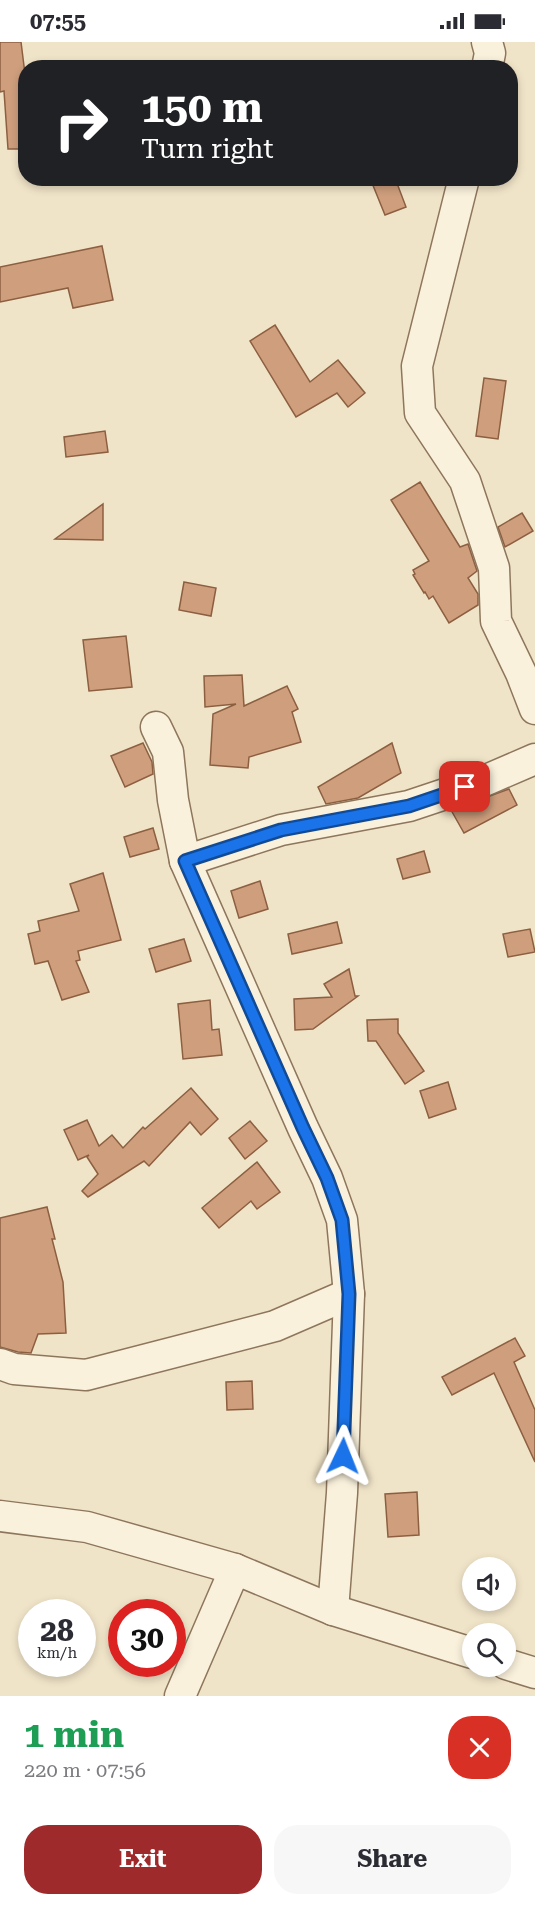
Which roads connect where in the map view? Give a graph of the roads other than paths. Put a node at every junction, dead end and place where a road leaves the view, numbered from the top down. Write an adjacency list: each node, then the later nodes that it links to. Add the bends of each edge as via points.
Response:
1 (488, 42): 2 (street)
2 (489, 60)
3 (462, 186): 4 (street, via 417,366 420,413 465,481 494,568 496,621)
4 (535, 709)
5 (156, 727): 7 (street, via 168,752)
6 (535, 759): 7 (street, via 409,806 281,830)
7 (185, 861): 8 (street, via 327,1178 342,1220)
8 (349, 1294): 9 (street, via 275,1326 86,1375 14,1369); 12 (street, via 342,1493)
9 (0, 1364)
10 (0, 1516): 11 (street, via 87,1527)
11 (235, 1569): 12 (street); 16 (street)
12 (333, 1610): 13 (street)
13 (462, 1650)
14 (516, 1667): 15 (street)
15 (535, 1673)
16 (180, 1696)

